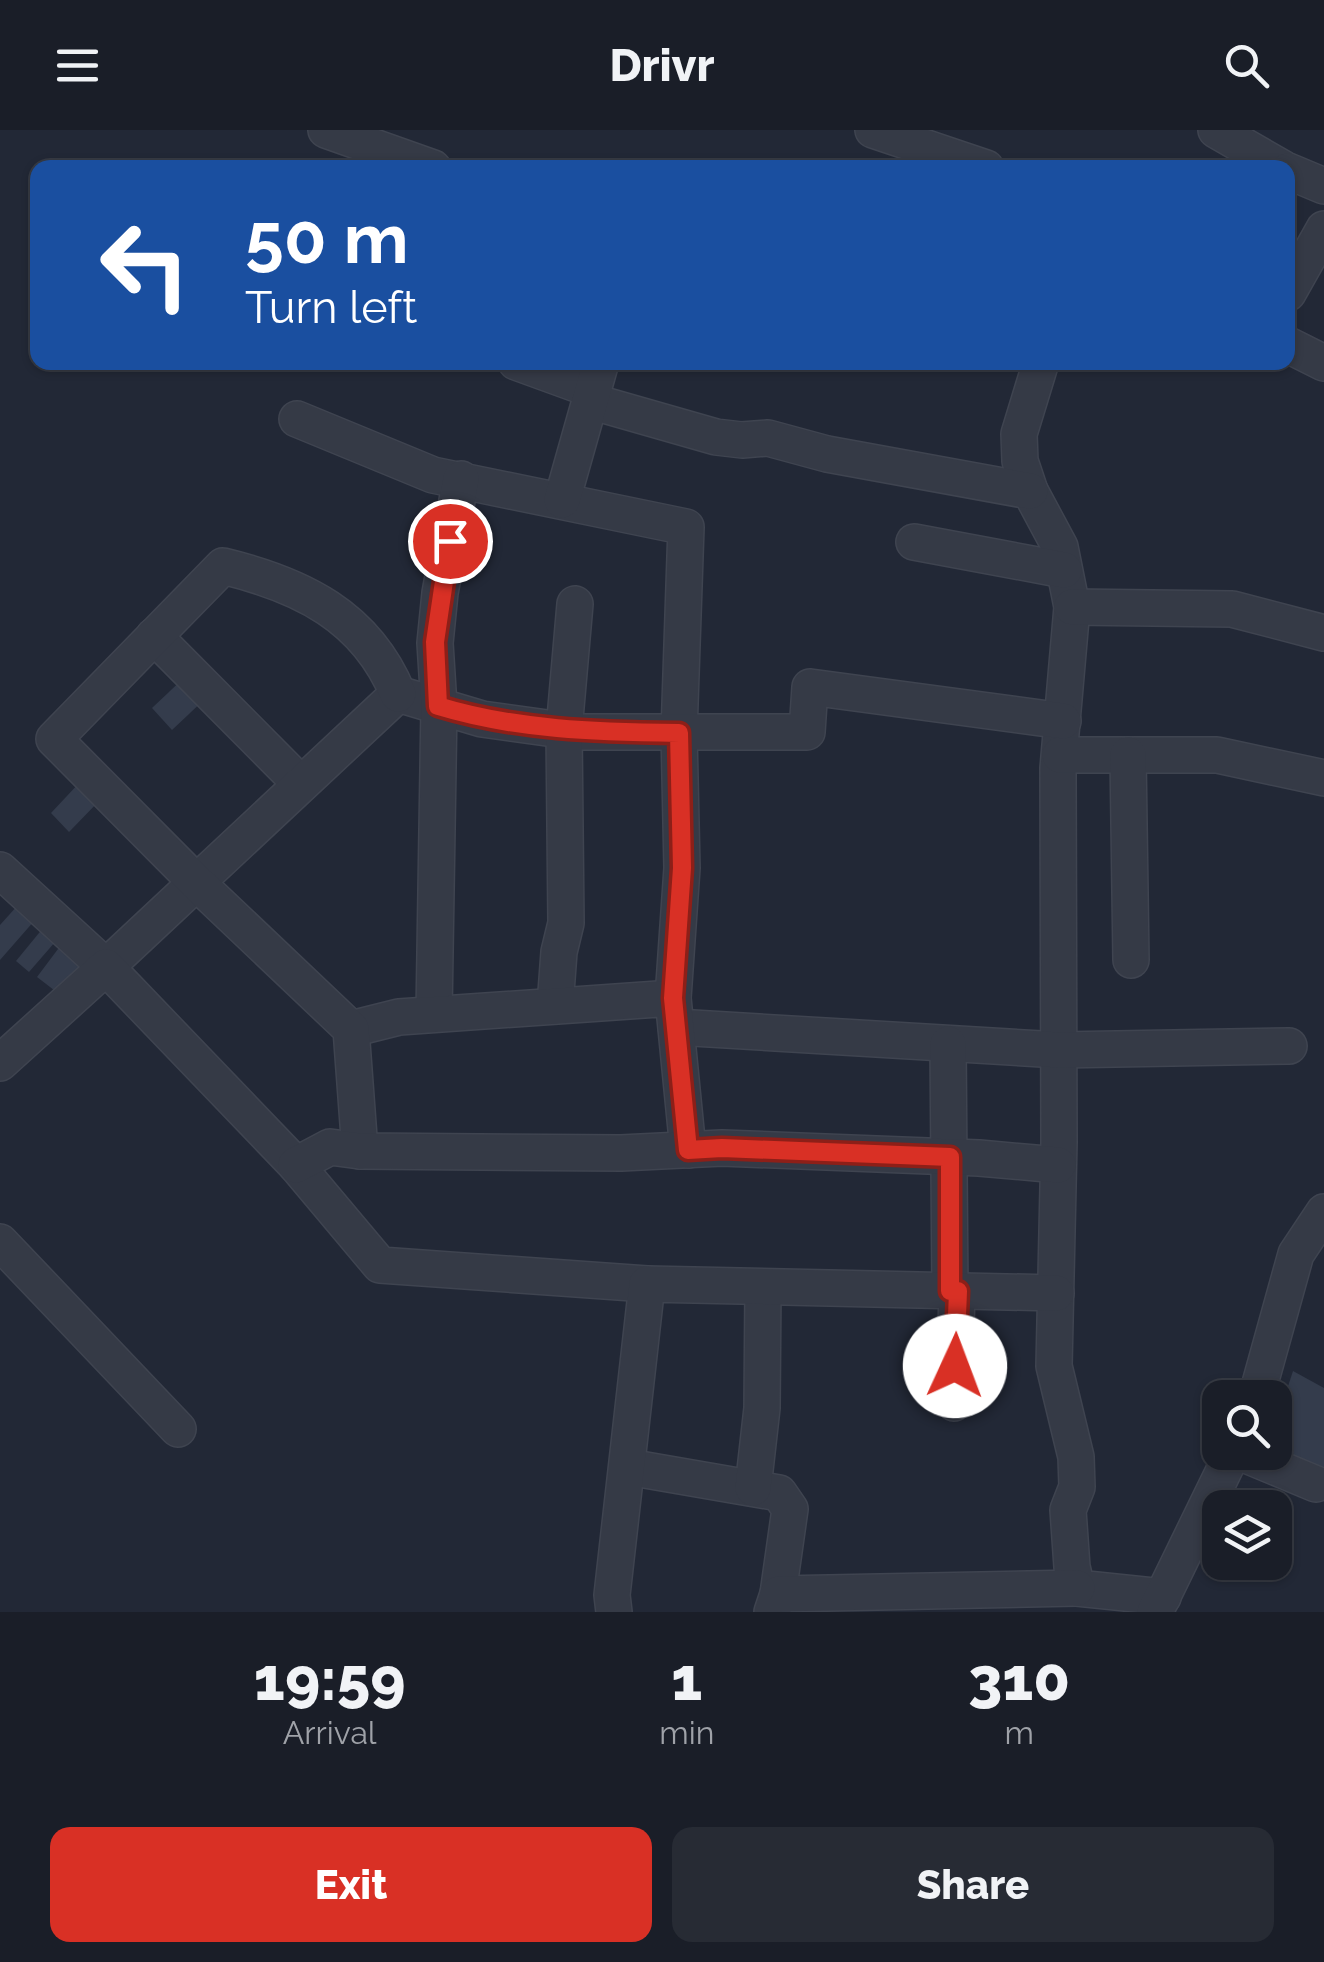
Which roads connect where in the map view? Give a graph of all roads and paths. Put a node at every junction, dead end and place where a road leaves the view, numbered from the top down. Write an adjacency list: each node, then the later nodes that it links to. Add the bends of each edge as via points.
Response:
1 (326, 130): 4 (street)
2 (873, 130): 5 (street)
3 (1216, 130): 6 (street)
4 (410, 160)
5 (962, 160)
6 (1269, 160)
7 (1295, 173): 8 (street)
8 (1324, 186)
9 (1324, 229): 10 (street)
10 (1295, 281)
11 (1295, 348): 12 (street)
12 (1324, 363)
13 (545, 370): 15 (street)
14 (1039, 370): 18 (street, via 1018,434)
15 (595, 384): 18 (street, via 716,437 782,441); 19 (street)
16 (297, 419): 17 (street, via 433,475)
17 (461, 479): 19 (street); 27 (street, via 440,593)
18 (1030, 491): 21 (street, via 1060,547)
19 (562, 500): 29 (street, via 686,527)
20 (914, 542): 21 (street)
21 (1064, 570): 23 (street)
22 (575, 604): 28 (street)
23 (1072, 607): 24 (street, via 1232,609); 30 (street)
24 (1324, 633)
25 (154, 636): 26 (street, via 223,566 266,576 310,594 346,622 385,663); 33 (street); 35 (street, via 54,739)
26 (398, 694): 27 (street); 33 (street)
27 (438, 706): 28 (street); 40 (street)
28 (564, 730): 29 (street); 38 (street, via 566,923)
29 (679, 733): 30 (street, via 807,732 810,687); 39 (street, via 682,868)
30 (1061, 738): 31 (street); 44 (street)
31 (1128, 756): 32 (street, via 1216,754); 36 (street)
32 (1324, 778)
33 (300, 784): 35 (street)
34 (0, 870): 37 (street)
35 (196, 882): 37 (street); 41 (street)
36 (1131, 960)
37 (106, 967): 45 (street); 49 (street)
38 (555, 1006): 39 (street); 40 (street)
39 (674, 1012): 42 (street); 46 (street)
40 (434, 1014): 41 (street)
41 (350, 1029): 47 (street)
42 (948, 1044): 44 (street); 48 (street)
43 (1289, 1046): 44 (street)
44 (1059, 1050): 50 (street)
45 (0, 1063)
46 (688, 1150): 47 (street); 48 (street)
47 (360, 1151): 49 (street, via 330,1147)
48 (950, 1157): 50 (street); 55 (street)
49 (296, 1165): 53 (street, via 380,1265)
50 (1058, 1165): 56 (street)
51 (1324, 1212): 57 (street, via 1296,1254)
52 (0, 1242): 59 (street)
53 (648, 1284): 54 (street); 60 (street)
54 (763, 1287): 55 (street); 64 (street, via 762,1408)
55 (954, 1291): 56 (street); 58 (street)
56 (1056, 1293): 65 (street, via 1054,1366 1076,1457 1068,1510)
57 (1261, 1380)
58 (954, 1402)
59 (178, 1429)
60 (628, 1466): 64 (street); 68 (street)
61 (1227, 1470): 67 (street)
62 (1281, 1470): 63 (street)
63 (1316, 1484)
64 (753, 1488): 66 (street, via 779,1493 790,1509)
65 (1077, 1588): 66 (street); 67 (street)
66 (775, 1603)
67 (1159, 1604)
68 (614, 1612)

